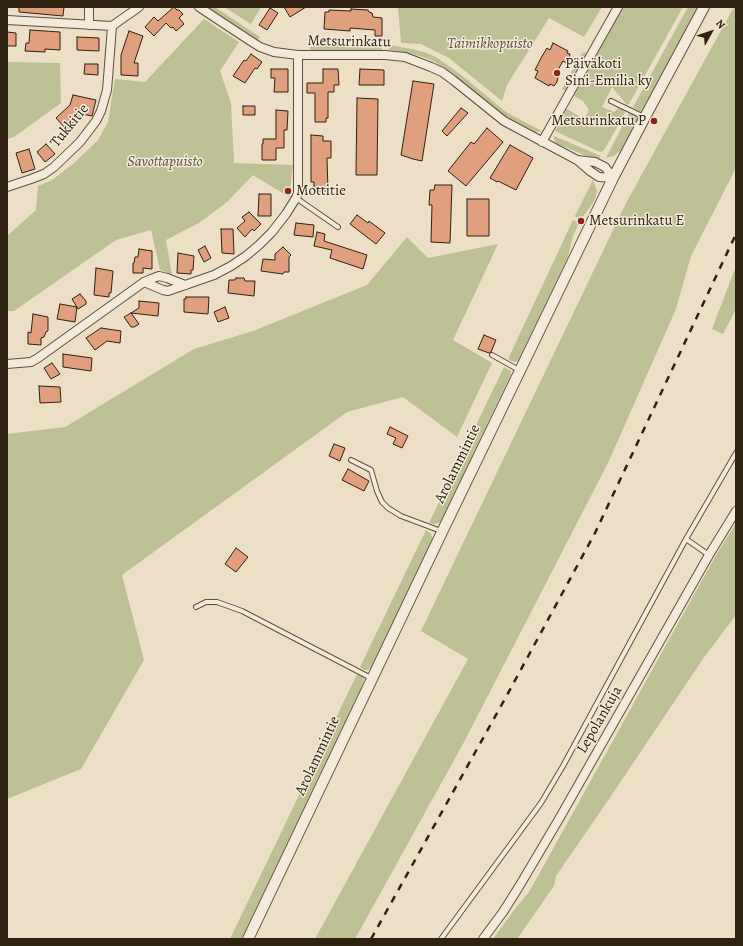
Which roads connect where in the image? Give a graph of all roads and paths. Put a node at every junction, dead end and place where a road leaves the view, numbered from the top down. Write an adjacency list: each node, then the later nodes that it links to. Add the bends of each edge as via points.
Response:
1 (89, 7): 7 (street)
2 (138, 7): 8 (street)
3 (199, 7): 9 (street, Metsurinkatu, via 260,47 274,52)
4 (618, 7): 12 (street)
5 (704, 7): 11 (street, Arolammintie)
6 (7, 20): 7 (street)
7 (89, 25): 8 (street)
8 (112, 26): 14 (street, Tukkitie, via 107,90 96,121 80,142 54,167 44,174)
9 (298, 55): 12 (street, Metsurinkatu, via 405,57 442,72 504,121); 15 (street)
10 (611, 101): 11 (lane)
11 (645, 117): 13 (street, Arolammintie)
12 (542, 142): 13 (street, Metsurinkatu, via 577,160 599,177)
13 (613, 178): 21 (street, Arolammintie)
14 (7, 187)
15 (296, 198): 16 (lane); 18 (street, via 272,232 246,256 214,275)
16 (338, 227)
17 (144, 282): 18 (street, via 159,276); 18 (street, via 168,291); 20 (street, via 38,358 31,362)
18 (185, 285)
19 (492, 355): 21 (lane)
20 (7, 364)
21 (520, 370): 25 (street, Arolammintie)
22 (736, 453): 26 (lane)
23 (351, 460): 25 (lane, via 371,470 377,491 388,508 401,516)
24 (736, 511): 27 (street, Lepolankuja)
25 (442, 532): 29 (street, Arolammintie)
26 (686, 539): 27 (lane); 31 (lane, via 556,778)
27 (709, 556): 32 (street, Lepolankuja, via 560,819)
28 (196, 607): 29 (lane, via 206,602 217,602 242,611)
29 (372, 678): 30 (street, Arolammintie)
30 (248, 939)
31 (442, 939)
32 (483, 939)

